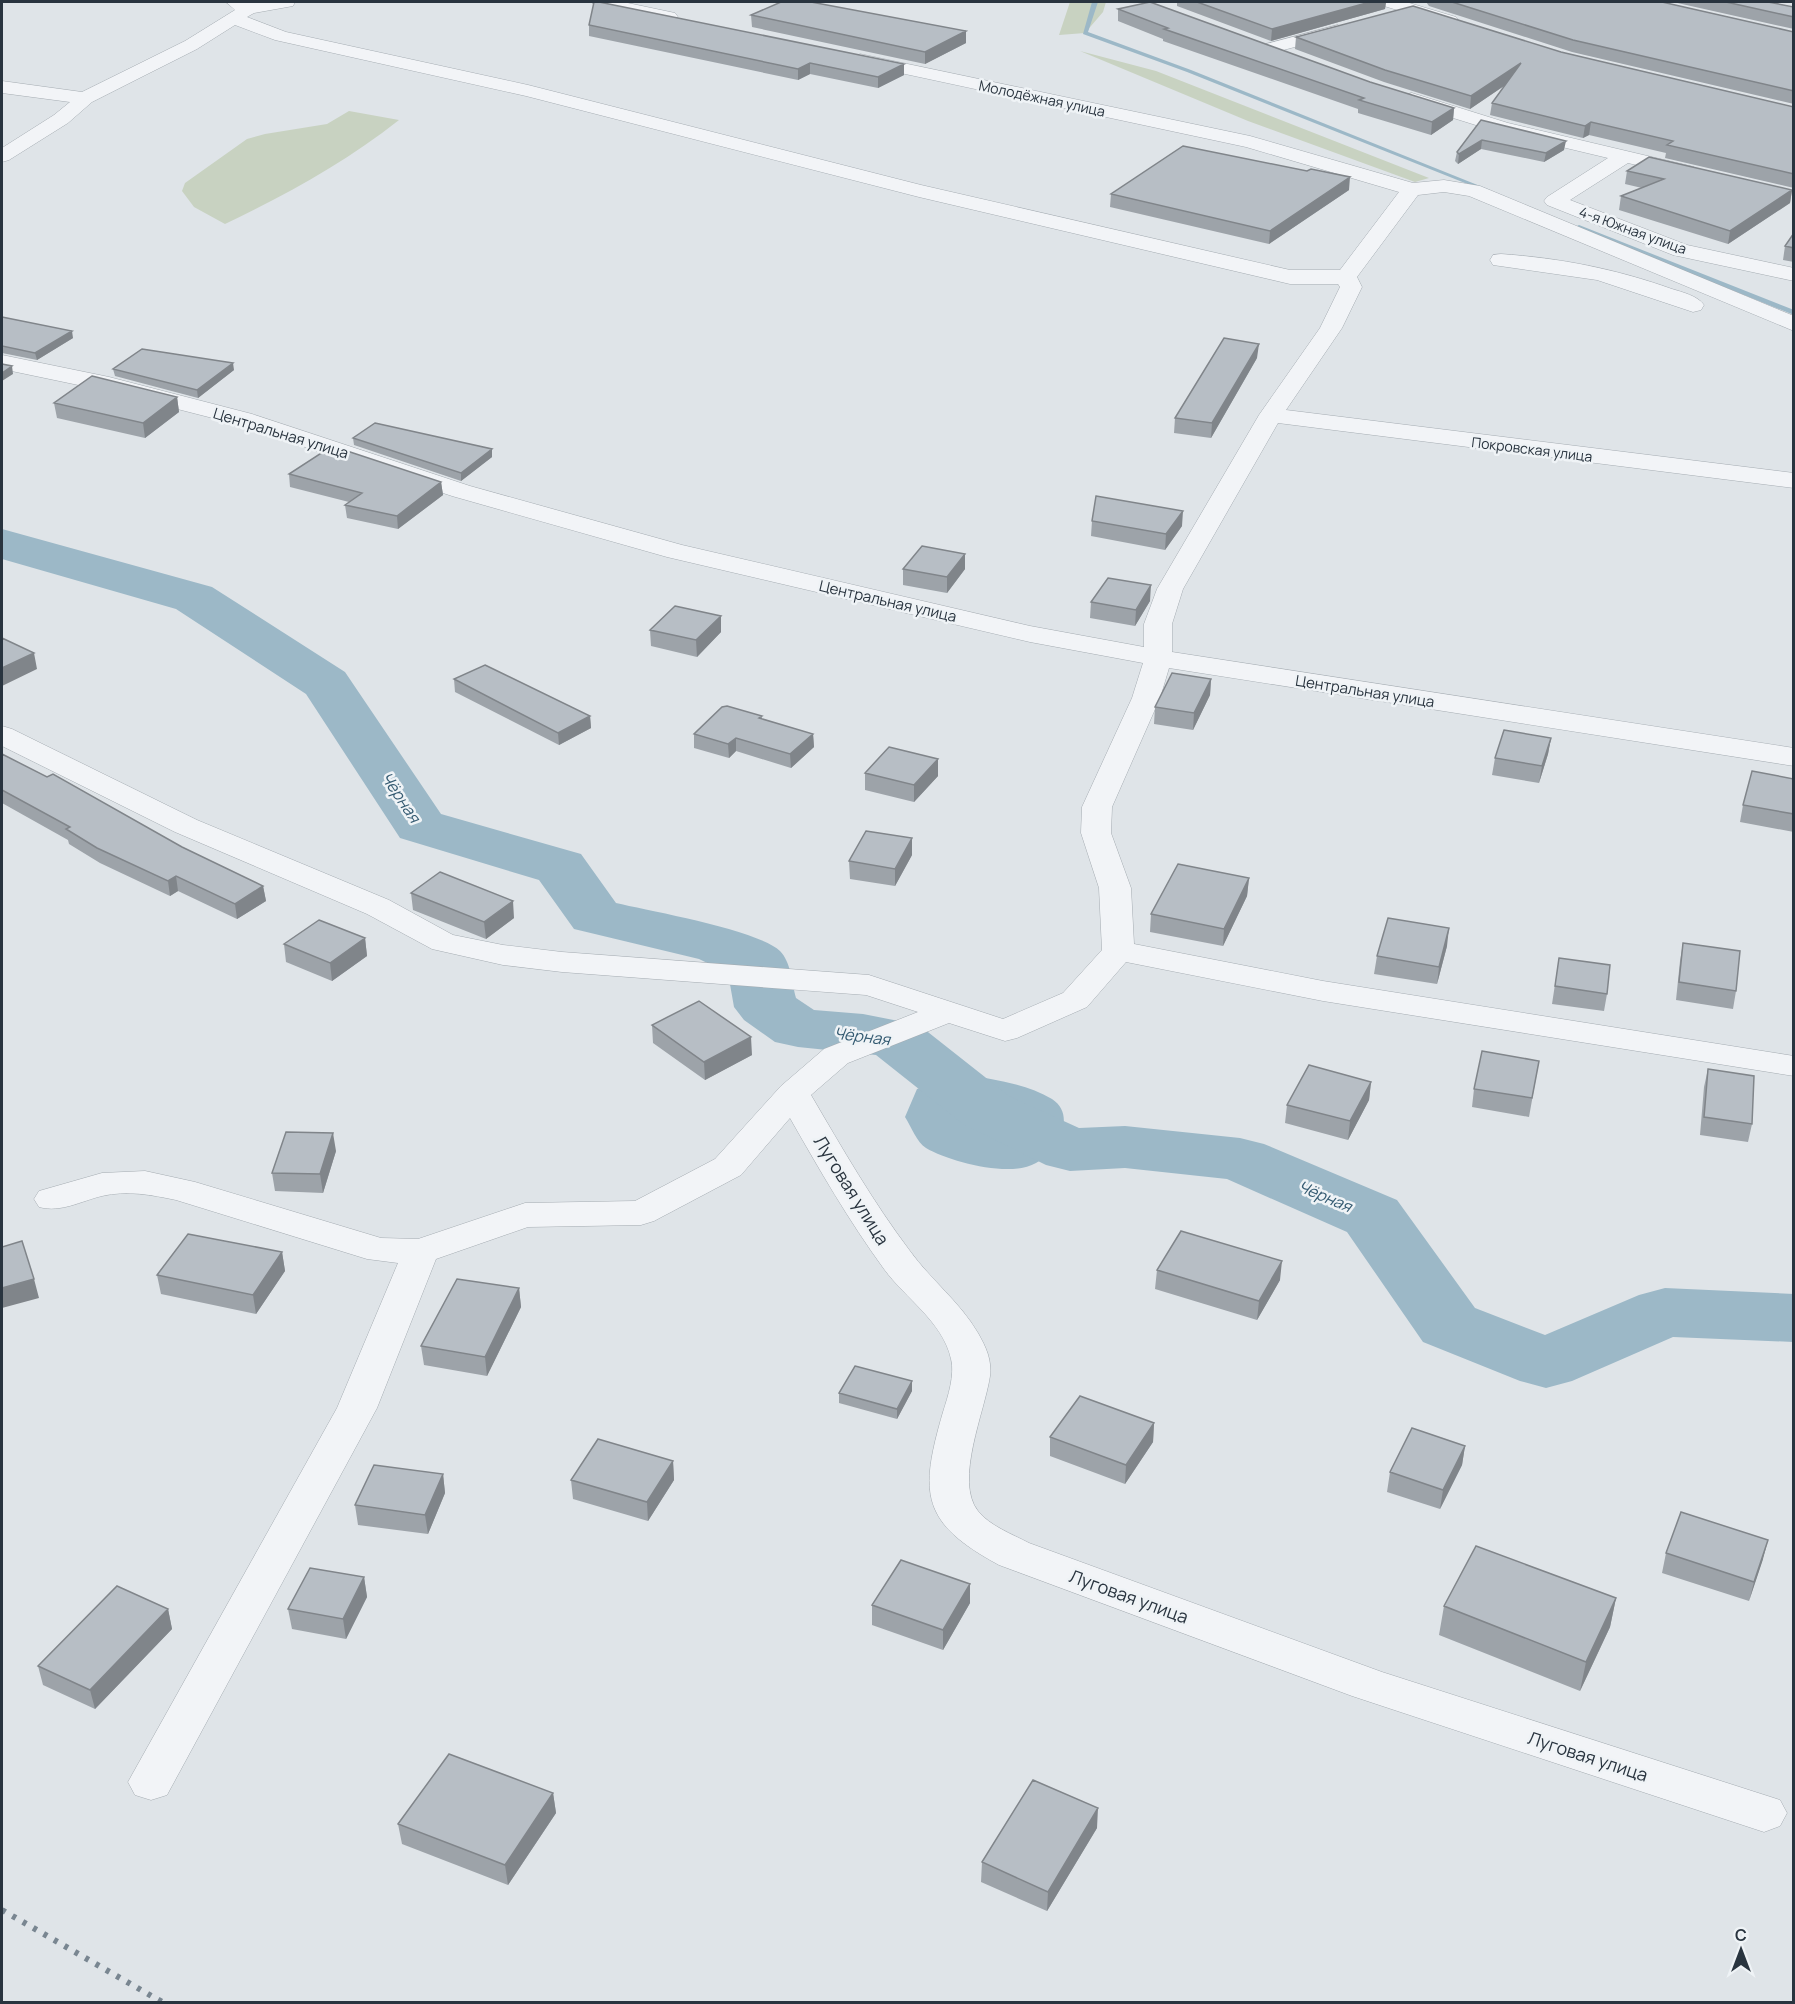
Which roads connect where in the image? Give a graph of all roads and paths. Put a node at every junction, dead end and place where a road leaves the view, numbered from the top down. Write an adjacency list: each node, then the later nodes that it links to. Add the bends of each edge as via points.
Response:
1 (286, 2): 5 (street)
2 (602, 2): 8 (street)
3 (1390, 2): 6 (street)
4 (1438, 2): 6 (street)
5 (240, 9): 17 (street, via 191,45); 24 (street, via 281,36 528,91 919,191 1290,277)
6 (1413, 9): 7 (street); 10 (street)
7 (1380, 18)
8 (688, 21)
9 (1359, 24): 12 (street)
10 (1467, 26)
11 (1251, 40): 12 (street)
12 (1272, 48): 14 (street)
13 (844, 55): 21 (street, Молодёжная улица, via 1250,142)
14 (1303, 60)
15 (2, 87): 17 (street)
16 (1399, 95): 19 (street, via 1502,127)
17 (85, 98): 18 (street, via 61,119)
18 (2, 156)
19 (1623, 157): 20 (street); 23 (street, 4-я Южная улица, via 1554,201 1681,250)
20 (1703, 175)
21 (1412, 189): 24 (street); 26 (street, via 1444,186 1473,190)
22 (1501, 260): 25 (street, via 1595,270)
23 (1794, 275)
24 (1346, 276): 28 (street, via 1350,287 1331,328)
25 (1709, 312)
26 (1794, 324)
27 (2, 362): 30 (street, Центральная улица, via 109,384 244,419 461,491 675,550 1030,634)
28 (1270, 416): 29 (street, Покровская улица); 30 (street, via 1170,589 1158,624)
29 (1794, 481)
30 (1158, 658): 32 (street, Центральная улица); 33 (street, via 1146,698 1097,807 1096,833 1116,888)
31 (2, 735): 34 (street, via 186,826 378,907 443,942 503,955 866,985 909,996)
32 (1794, 758)
33 (1118, 951): 34 (street, via 1075,1000 1005,1030); 35 (street, via 1323,991)
34 (946, 1012): 36 (street, via 836,1056)
35 (1794, 1066)
36 (793, 1093): 38 (street, via 728,1167 641,1213 525,1215); 40 (street, Луговая улица, via 897,1262 961,1331 971,1361 967,1396 950,1465 952,1493 959,1516 979,1535 1014,1554 1367,1684)
37 (52, 1199): 38 (street, via 102,1184 145,1182 380,1250)
38 (421, 1251): 39 (street, via 357,1408)
39 (151, 1782)
40 (1764, 1813)

